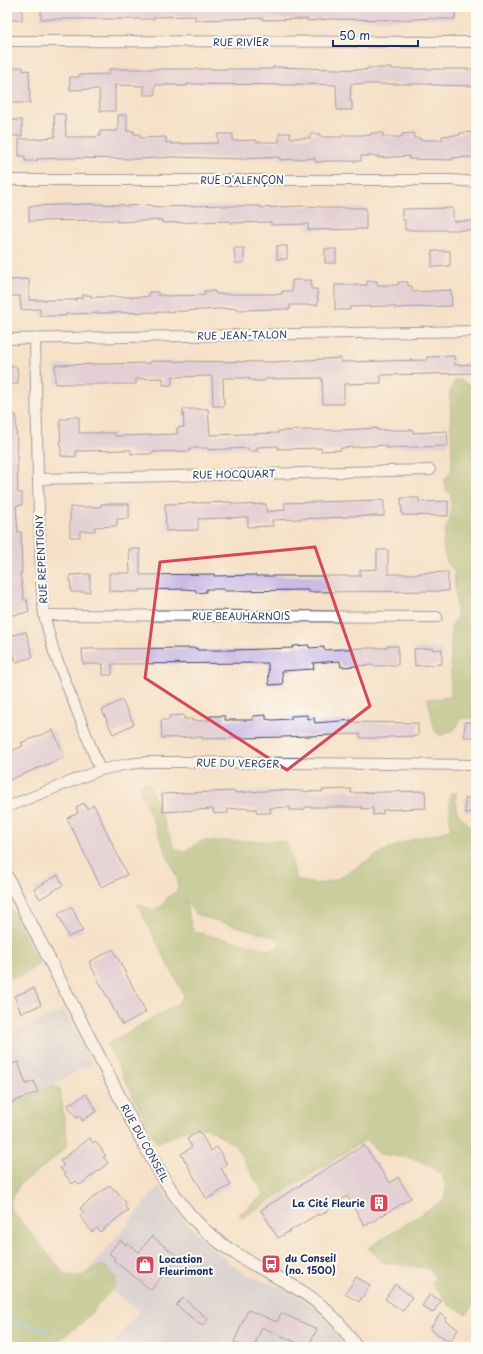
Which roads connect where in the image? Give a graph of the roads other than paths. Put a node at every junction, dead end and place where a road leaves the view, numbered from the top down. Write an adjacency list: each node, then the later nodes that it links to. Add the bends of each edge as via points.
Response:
1 (7, 41): 2 (street, RUE RIVIER)
2 (476, 42)
3 (7, 180): 4 (street, RUE D'ALENÇON)
4 (476, 182)
5 (476, 332): 7 (street, RUE JEAN-TALON)
6 (7, 339): 7 (street, RUE JEAN-TALON)
7 (35, 339): 9 (street, RUE REPENTIGNY)
8 (430, 470): 9 (street, RUE HOCQUART)
9 (38, 478): 10 (street, RUE REPENTIGNY)
10 (44, 616): 11 (street, RUE BEAUHARNOIS); 13 (street, RUE REPENTIGNY, via 54,652)
11 (437, 617)
12 (476, 765): 13 (street, RUE DU VERGER, via 147,762)
13 (100, 770): 14 (street, RUE DU VERGER)
14 (7, 807)
15 (7, 876): 16 (street, RUE DU CONSEIL, via 132,1121 174,1194 207,1233 225,1247 308,1296 332,1315)
16 (356, 1347)

